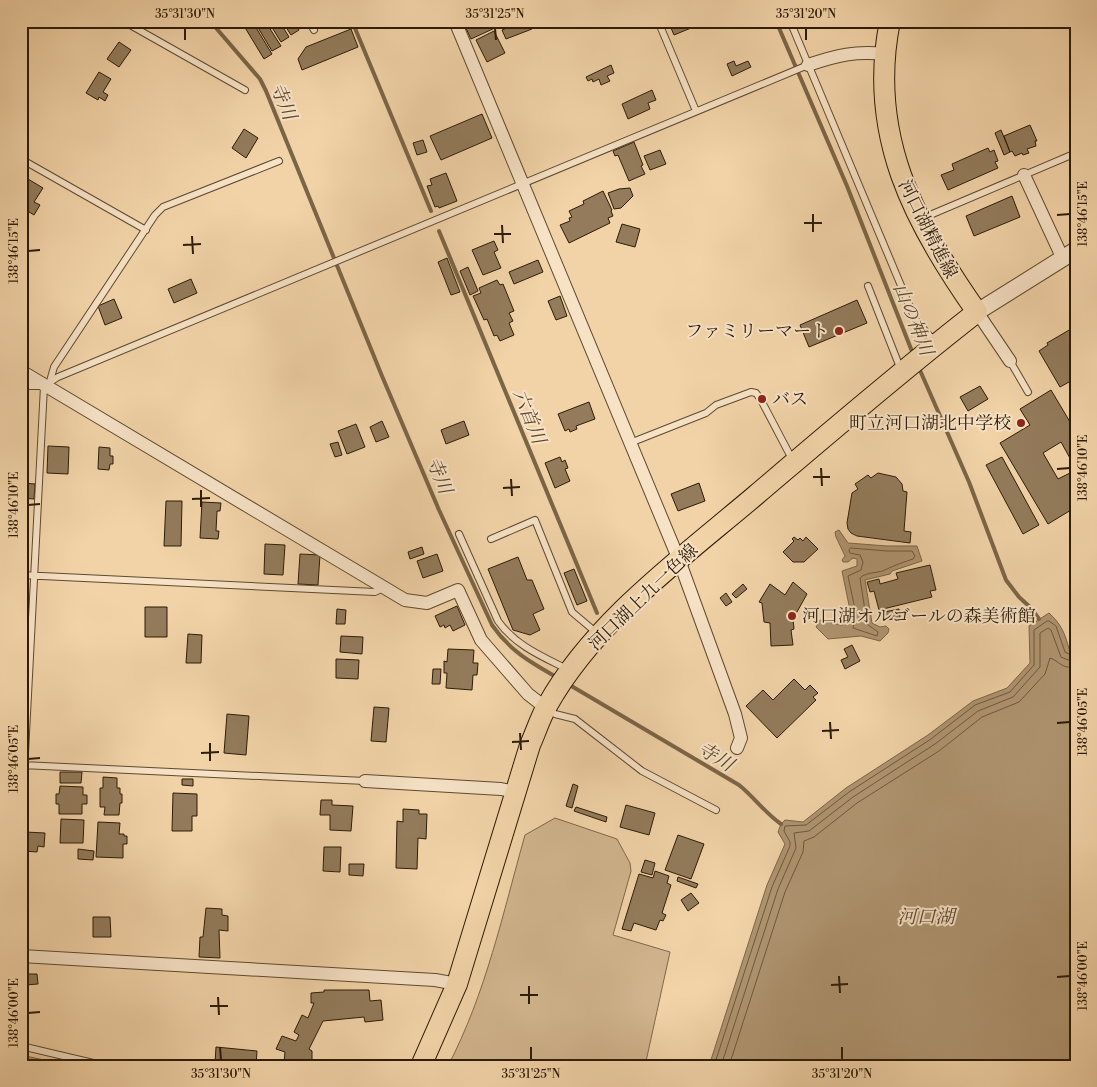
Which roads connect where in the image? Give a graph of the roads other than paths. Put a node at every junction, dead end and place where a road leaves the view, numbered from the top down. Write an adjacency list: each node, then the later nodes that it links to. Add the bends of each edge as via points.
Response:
1 (123, 21): 10 (lane)
2 (309, 21): 7 (lane)
3 (455, 21): 16 (street)
4 (658, 21): 11 (lane)
5 (790, 21): 9 (lane)
6 (890, 21): 8 (main road, 河口湖精進線)
7 (314, 30)
8 (886, 54): 9 (street, via 842,54); 17 (main road, 河口湖精進線, via 886,102 892,145)
9 (806, 66): 11 (lane); 22 (lane, via 915,319)
10 (245, 90)
11 (696, 111): 16 (lane)
12 (1076, 153): 15 (lane)
13 (21, 158): 18 (lane)
14 (279, 161): 18 (lane, via 163,207)
15 (1024, 175): 17 (lane); 19 (street)
16 (522, 184): 26 (lane); 29 (street)
17 (919, 220): 21 (main road, 河口湖精進線, via 940,258)
18 (146, 230): 26 (lane, via 54,367)
19 (1069, 254): 21 (street)
20 (868, 286): 24 (lane)
21 (977, 312): 22 (main road, 河口湖上九一色線); 23 (street)
22 (932, 347): 24 (main road, 河口湖上九一色線)
23 (1010, 361): 28 (lane)
24 (904, 369): 30 (main road, 河口湖上九一色線)
25 (21, 371): 26 (street)
26 (47, 383): 27 (lane); 35 (lane); 36 (street)
27 (21, 386)
28 (1028, 392)
29 (630, 443): 30 (lane, via 751,392 761,400); 33 (street)
30 (794, 463): 33 (main road, 河口湖上九一色線)
31 (459, 534): 38 (lane, via 506,632)
32 (491, 539): 37 (lane, via 535,520 572,612)
33 (679, 560): 37 (main road, 河口湖上九一色線); 40 (street, via 734,714 740,738)
34 (21, 575): 35 (lane)
35 (34, 576): 36 (lane, via 375,592); 41 (lane)
36 (383, 588): 39 (street, via 405,600 427,603 458,590 481,640 528,694)
37 (599, 635): 38 (main road, 河口湖上九一色線)
38 (568, 673): 39 (main road, 河口湖上九一色線)
39 (549, 703): 43 (main road, 河口湖上九一色線, via 530,745); 44 (lane, via 555,714 575,719 642,771)
40 (737, 748)
41 (23, 765): 42 (lane); 45 (lane)
42 (365, 782): 43 (street)
43 (515, 792): 47 (main road, 河口湖上九一色線)
44 (716, 810)
45 (21, 830)
46 (21, 956): 47 (street, via 426,979)
47 (457, 984): 50 (main road, 河口湖上九一色線)
48 (21, 1046): 49 (lane)
49 (106, 1066)
50 (421, 1066)

